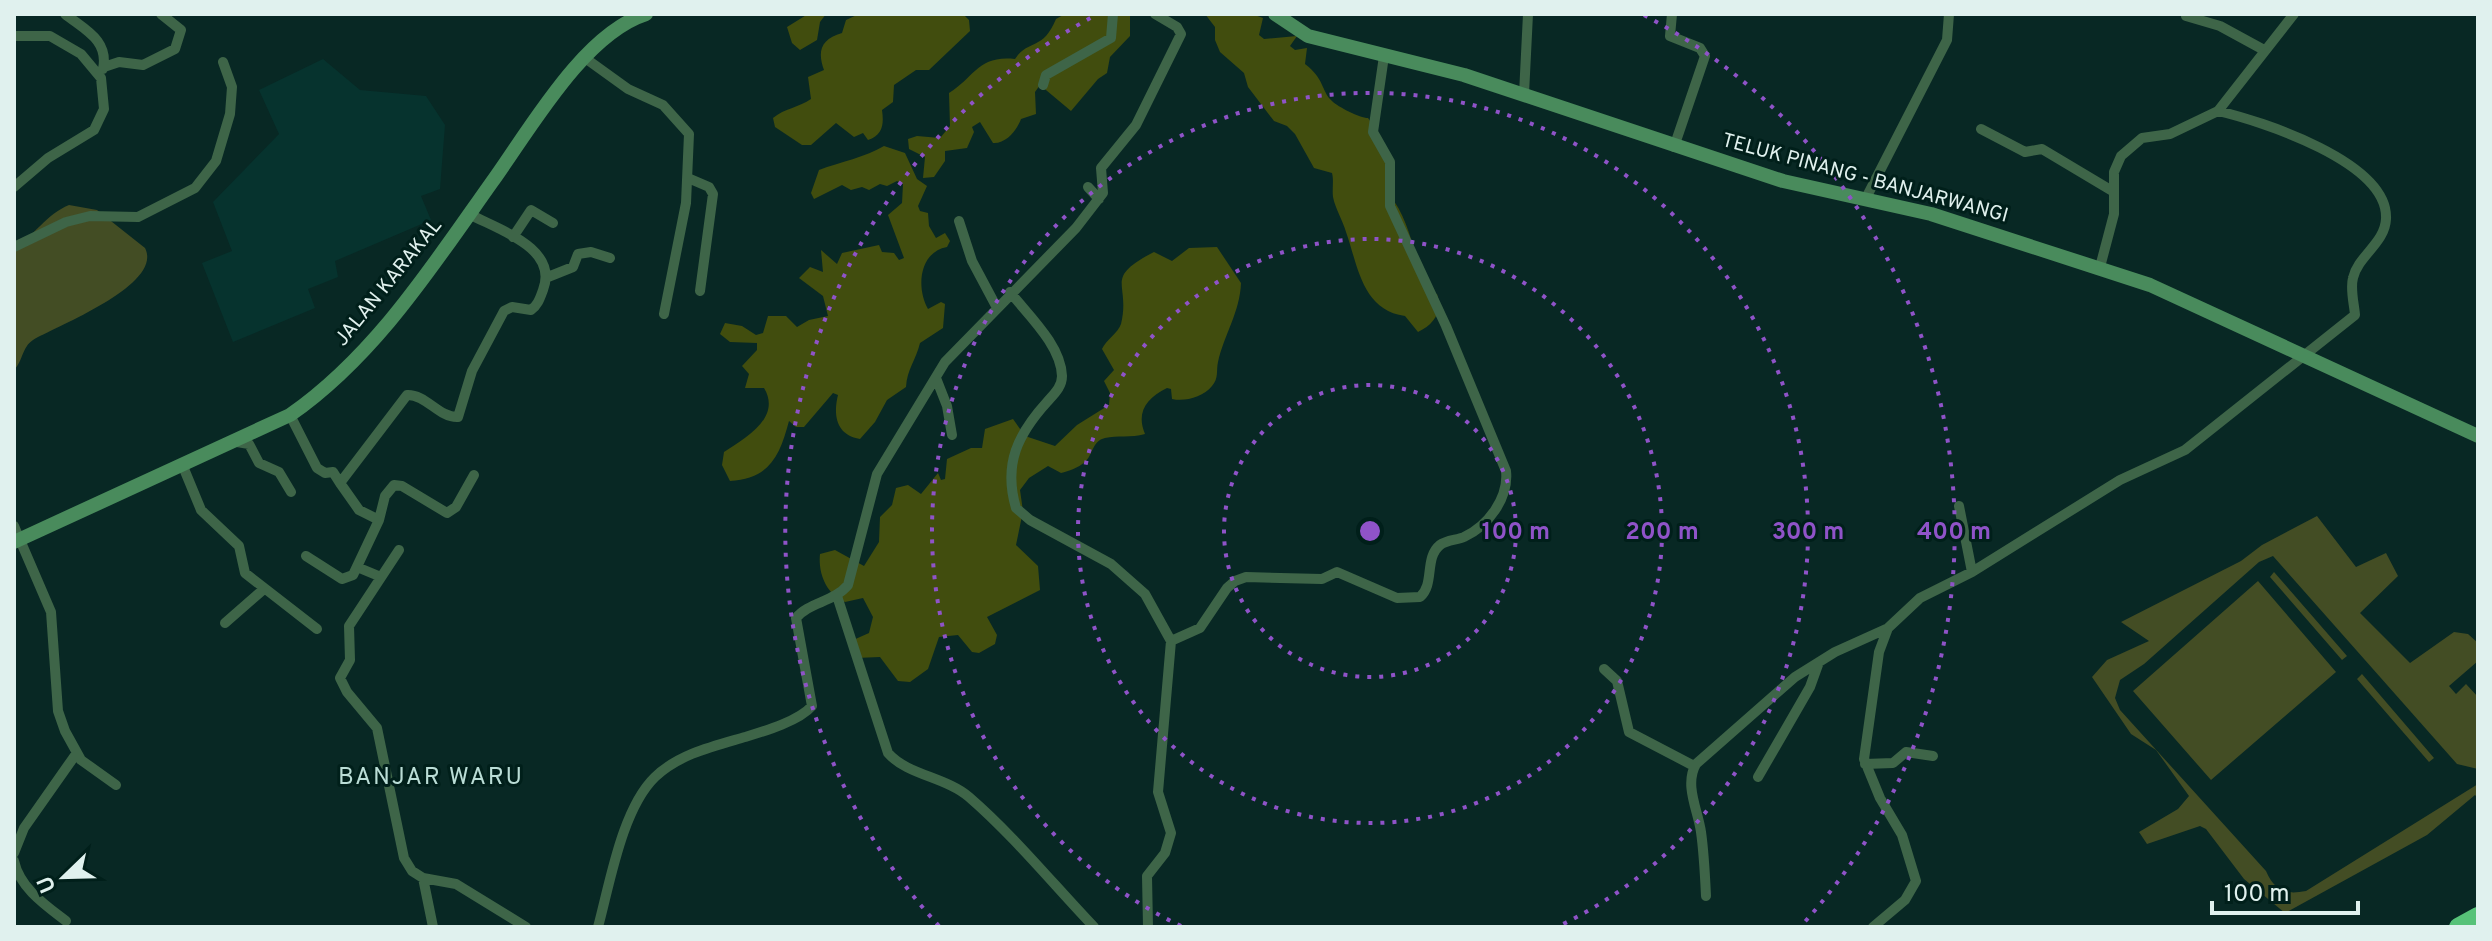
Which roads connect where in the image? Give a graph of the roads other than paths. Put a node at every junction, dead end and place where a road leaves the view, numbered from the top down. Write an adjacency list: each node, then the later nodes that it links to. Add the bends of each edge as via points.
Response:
1 (65, 14): 17 (street, via 100,42)
2 (161, 14): 17 (street, via 181,30 175,49 143,65 119,62)
3 (646, 14): 15 (main road, JALAN KARAKAL, via 610,33)
4 (1113, 14): 19 (street, via 1111,38 1046,75)
5 (1155, 14): 29 (street, via 1181,34 1136,125 1101,168 1104,190)
6 (1275, 14): 14 (main road, TELUK PINANG - BANJARWANGI, via 1308,36)
7 (1528, 14): 20 (street)
8 (1672, 14): 23 (street, via 1670,36 1700,48 1705,56)
9 (1949, 14): 28 (street, via 1947,40)
10 (2294, 14): 13 (street)
11 (2186, 16): 13 (street, via 2220,26)
12 (14, 36): 18 (street, via 50,36 64,42)
13 (2264, 50): 21 (street)
14 (1384, 56): 20 (main road, TELUK PINANG - BANJARWANGI); 65 (street, via 1373,132 1390,162 1390,206 1506,471 1505,493 1483,524 1438,547 1427,591 1420,597 1397,598 1337,572 1322,579 1246,577 1227,588 1200,628)
15 (585, 58): 24 (street, via 628,89 663,105 681,122 691,142); 30 (main road, JALAN KARAKAL)
16 (223, 62): 34 (street, via 232,87 230,114 216,161 195,188 138,217 90,216)
17 (104, 67): 18 (street)
18 (101, 78): 25 (street, via 104,109 99,124)
19 (1043, 85)
20 (1524, 94): 23 (main road, TELUK PINANG - BANJARWANGI)
21 (2218, 111): 27 (street, via 2127,148 2116,164); 42 (street, via 2298,137 2345,162 2384,204 2384,230 2353,275 2355,315)
22 (1981, 129): 27 (street, via 2025,152 2042,149)
23 (1674, 147): 28 (main road, TELUK PINANG - BANJARWANGI, via 1783,181)
24 (688, 178): 38 (street, via 713,194); 41 (street)
25 (14, 187)
26 (1088, 187): 29 (street)
27 (2114, 192): 36 (street, via 2114,214)
28 (1866, 198): 36 (main road, TELUK PINANG - BANJARWANGI)
29 (1099, 199): 39 (street)
30 (469, 214): 33 (street); 44 (main road, JALAN KARAKAL, via 372,342)
31 (959, 221): 40 (street, via 972,261)
32 (553, 223): 33 (street, via 531,210)
33 (513, 237): 37 (street, via 544,260)
34 (14, 247)
35 (610, 258): 37 (street, via 583,252 573,267)
36 (2100, 267): 42 (main road, TELUK PINANG - BANJARWANGI)
37 (548, 277): 50 (street, via 534,309 504,311 472,371 458,417 407,395)
38 (700, 291)
39 (1010, 292): 40 (street); 65 (street, via 1050,344 1062,376 1058,390 1015,447 1011,472 1016,508 1111,564 1145,594)
40 (996, 306): 43 (street)
41 (664, 314)
42 (2305, 357): 46 (main road, TELUK PINANG - BANJARWANGI); 58 (street, via 2178,455 2120,480)
43 (936, 378): 45 (street); 61 (street, via 877,474 852,575)
44 (290, 415): 47 (main road, JALAN KARAKAL); 50 (street, via 317,468 333,472)
45 (952, 435)
46 (2478, 436)
47 (236, 440): 48 (main road, JALAN KARAKAL); 51 (street, via 249,444 259,463 276,470)
48 (182, 464): 54 (main road, JALAN KARAKAL); 60 (street, via 201,510 236,542 244,571)
49 (474, 475): 53 (street, via 447,513 394,485)
50 (340, 483): 53 (street, via 359,510)
51 (291, 492)
52 (1959, 506): 58 (street)
53 (379, 520): 57 (street)
54 (16, 536): 68 (street, via 51,612 58,711)
55 (399, 550): 59 (street)
56 (306, 556): 57 (street, via 342,579)
57 (357, 567): 59 (street)
58 (1972, 572): 63 (street, via 1920,598)
59 (381, 577): 76 (street, via 349,626 350,660 340,681 377,728 404,858)
60 (264, 589): 62 (street); 64 (street)
61 (837, 596): 82 (street, via 796,618 811,708 754,734 699,750 653,780 620,848); 83 (street, via 888,753 970,797)
62 (225, 623)
63 (1888, 628): 66 (street); 70 (street, via 1876,666)
64 (317, 629)
65 (1171, 641): 84 (street, via 1158,792 1171,833 1165,853 1147,876)
66 (1820, 660): 71 (street, via 1721,738); 72 (street)
67 (1604, 669): 71 (street, via 1617,681 1629,732)
68 (76, 754): 73 (street); 74 (street, via 24,828)
69 (1933, 756): 70 (street, via 1906,752 1893,763)
70 (1865, 764): 85 (street, via 1902,835 1916,881 1905,900)
71 (1694, 766): 77 (street, via 1692,790)
72 (1758, 777)
73 (116, 785)
74 (14, 853)
75 (14, 861): 79 (street, via 31,892)
76 (423, 878): 80 (street); 81 (street, via 456,884)
77 (1706, 896)
78 (2478, 916): 86 (highway)
79 (66, 921)
80 (433, 927)
81 (526, 927)
82 (598, 927)
83 (1094, 927)
84 (1148, 927)
85 (1873, 927)
86 (2458, 927)

